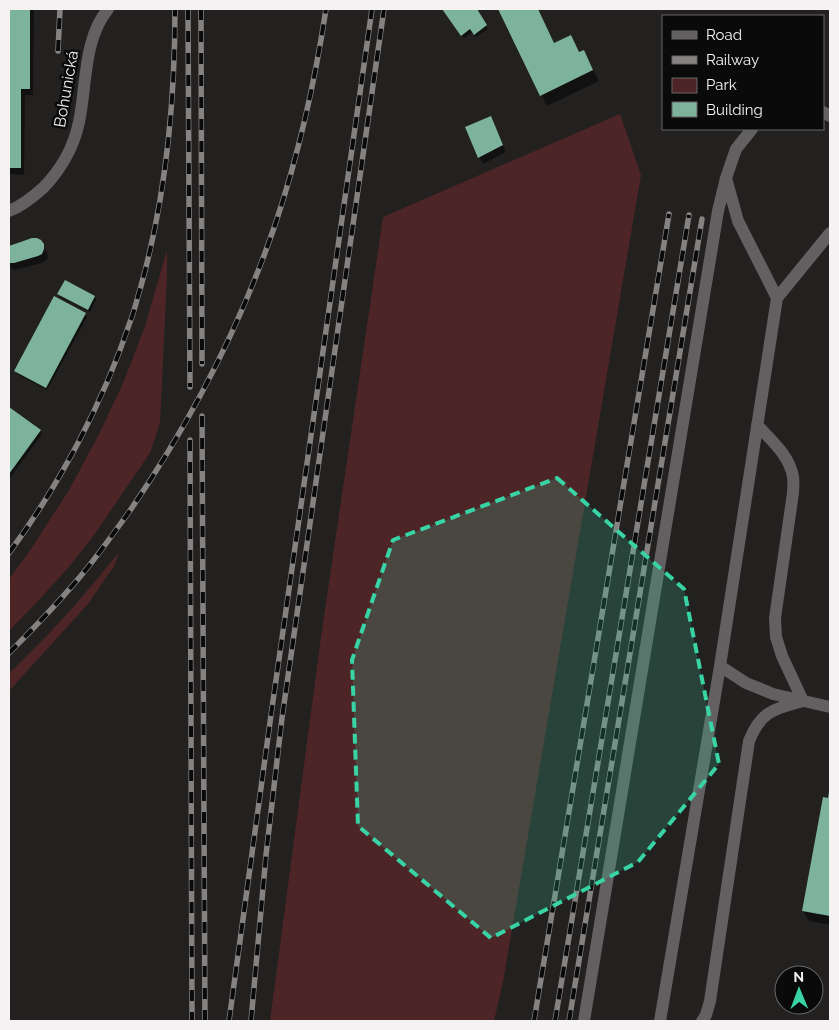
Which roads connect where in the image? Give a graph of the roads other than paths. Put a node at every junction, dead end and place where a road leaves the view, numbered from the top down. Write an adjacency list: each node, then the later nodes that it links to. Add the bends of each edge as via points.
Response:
1 (108, 9): 4 (street, Bohunická, via 92,40 78,123 69,152 49,182 18,208)
2 (751, 130): 3 (street, via 736,149)
3 (726, 178): 6 (street, via 738,220); 11 (street)
4 (9, 211)
5 (830, 233): 6 (street)
6 (777, 298): 7 (street)
7 (757, 425): 8 (street); 9 (street, via 788,462 793,477 774,618 782,656)
8 (720, 666): 9 (street, via 746,683); 12 (street)
9 (803, 701): 10 (street); 13 (street, via 764,716 749,741 710,1001)
10 (830, 707)
11 (584, 1021)
12 (660, 1021)
13 (702, 1021)

